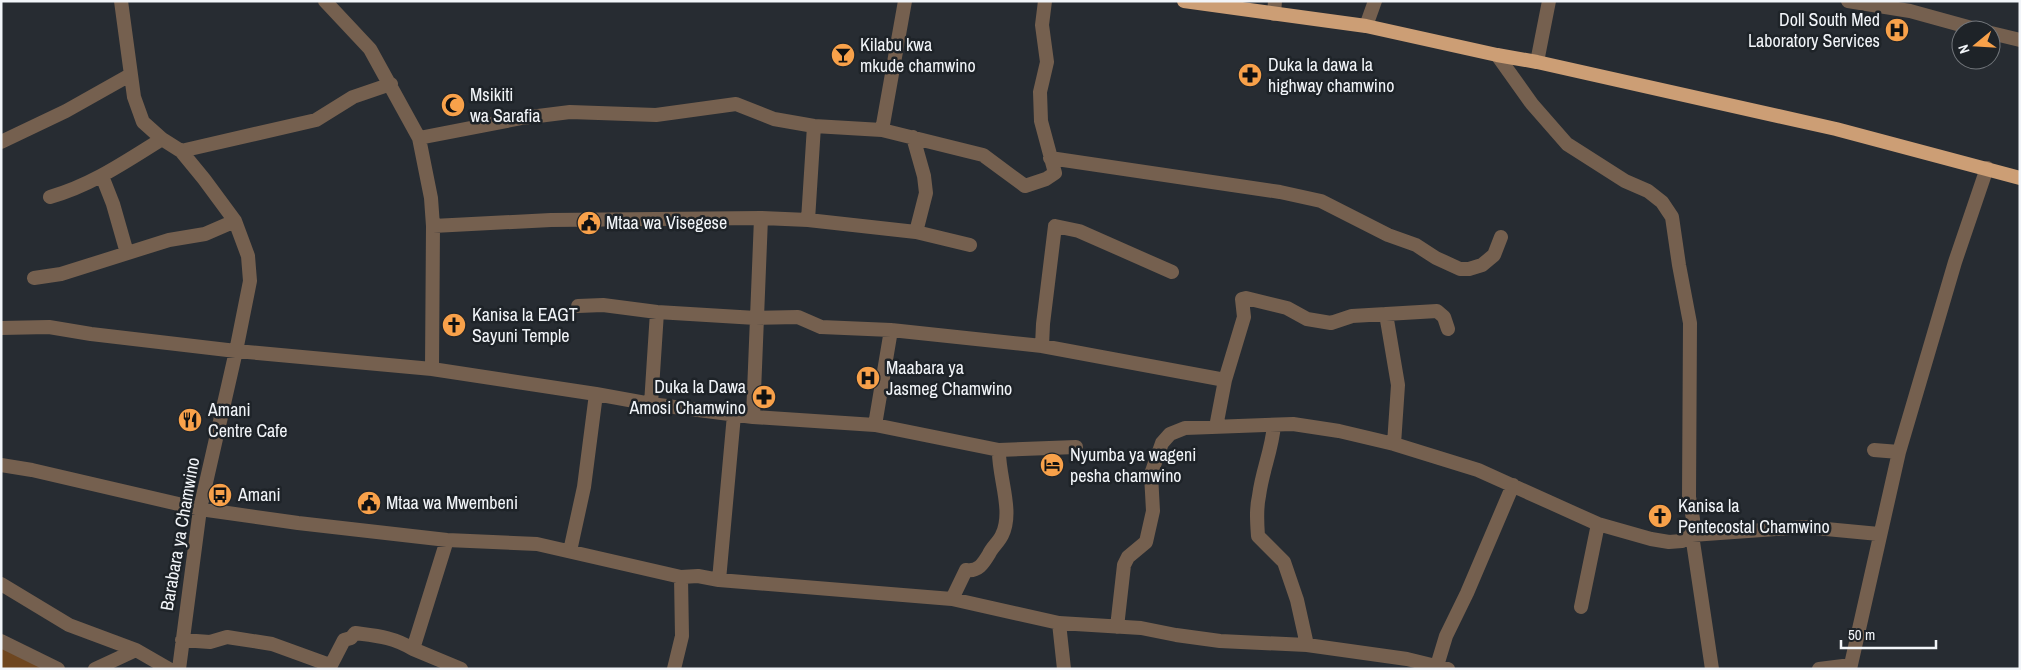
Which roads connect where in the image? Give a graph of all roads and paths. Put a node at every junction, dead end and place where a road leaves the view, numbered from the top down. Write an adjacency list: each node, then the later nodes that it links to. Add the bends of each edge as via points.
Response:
1 (121, 1): 17 (street, Barabara ya Chamwino)
2 (325, 1): 18 (street, via 370,49)
3 (905, 1): 20 (street)
4 (1045, 1): 26 (street, via 1042,25 1047,62 1040,92 1041,121)
5 (1184, 1): 10 (highway)
6 (1374, 1): 12 (street)
7 (1549, 1): 16 (street)
8 (1848, 1): 9 (street)
9 (1911, 6): 11 (street)
10 (1275, 8): 12 (highway)
11 (1951, 20)
12 (1366, 26): 15 (highway)
13 (2001, 35): 14 (street)
14 (2020, 40)
15 (1498, 55): 16 (highway); 69 (street, via 1532,104 1567,144 1625,181 1648,191 1662,202 1672,217 1690,323 1689,497)
16 (1537, 62): 27 (highway, via 1836,129)
17 (130, 75): 23 (street, Barabara ya Chamwino, via 143,122); 24 (street)
18 (391, 84): 22 (street); 25 (street, via 353,97 316,120)
19 (814, 126): 20 (street); 22 (street, via 774,119 736,104 656,115 570,112); 32 (street)
20 (882, 130): 21 (street)
21 (913, 136): 26 (street, via 982,155 1025,186 1056,173); 35 (street, via 926,193)
22 (419, 138): 34 (street)
23 (162, 139): 25 (street, Barabara ya Chamwino); 28 (street)
24 (1, 142)
25 (181, 151): 33 (street, Barabara ya Chamwino)
26 (1050, 158): 36 (street, via 1321,201 1460,269 1482,265 1494,256)
27 (1987, 168): 29 (highway); 63 (street, via 1955,262)
28 (102, 176): 30 (street, via 75,190); 38 (street)
29 (2020, 178)
30 (50, 197)
31 (760, 218): 32 (street); 34 (street, via 551,220); 44 (street)
32 (808, 220): 35 (street)
33 (235, 221): 38 (street, via 205,234 169,240); 49 (street, Barabara ya Chamwino, via 248,256 250,281)
34 (433, 226): 50 (street)
35 (916, 232): 37 (street)
36 (1501, 237)
37 (970, 245)
38 (127, 253): 40 (street, via 61,274)
39 (1172, 272): 48 (street, via 1079,231 1055,226)
40 (34, 278)
41 (578, 306): 42 (street, via 603,305)
42 (657, 312): 44 (street); 53 (street)
43 (1386, 314): 46 (street, via 1437,311 1444,316); 51 (street, via 1352,316 1331,323 1307,319 1287,308 1246,298 1242,300 1244,316); 59 (street, via 1398,385)
44 (756, 318): 47 (street, via 798,317 821,327); 55 (street)
45 (1, 328): 49 (street, via 49,327)
46 (1448, 329)
47 (891, 330): 48 (street); 56 (street)
48 (1042, 346): 51 (street)
49 (236, 351): 50 (street); 66 (street, Barabara ya Chamwino)
50 (432, 368): 52 (street)
51 (1224, 380): 58 (street)
52 (596, 394): 53 (street); 71 (street, via 584,487)
53 (651, 404): 54 (street)
54 (734, 415): 55 (street); 73 (street)
55 (753, 417): 56 (street)
56 (875, 425): 61 (street)
57 (1274, 426): 58 (street); 59 (street, via 1302,425); 81 (street, via 1256,513 1258,536 1284,562 1298,600)
58 (1216, 427): 78 (street, via 1185,428 1170,434 1162,443 1150,474 1153,511 1146,542 1124,566)
59 (1394, 444): 65 (street, via 1478,470)
60 (1076, 447): 61 (street)
61 (998, 450): 75 (street, via 1006,502 1002,536 983,565 973,571 966,570)
62 (1874, 450): 63 (street)
63 (1899, 452): 68 (street)
64 (1, 465): 66 (street)
65 (1513, 485): 67 (street); 87 (street, via 1446,636)
66 (200, 509): 70 (street, via 298,524); 79 (street, Barabara ya Chamwino)
67 (1598, 524): 69 (street, via 1669,542 1682,541); 76 (street)
68 (1880, 534): 69 (street, via 1805,527); 86 (street)
69 (1692, 535): 95 (street)
70 (447, 540): 71 (street, via 537,544); 82 (street)
71 (570, 551): 72 (street)
72 (681, 577): 73 (street); 93 (street, via 682,636)
73 (719, 580): 75 (street)
74 (1, 584): 83 (street, via 70,625)
75 (952, 599): 77 (street)
76 (1581, 607)
77 (1059, 623): 78 (street); 94 (street)
78 (1118, 626): 81 (street, via 1220,641)
79 (182, 640): 85 (street, via 210,642 226,637 272,644); 91 (street, Barabara ya Chamwino)
80 (1, 641): 88 (street)
81 (1307, 645): 87 (street, via 1407,659)
82 (413, 648): 85 (street, via 378,634 355,633 344,640); 92 (street)
83 (136, 650): 84 (street); 89 (street)
84 (152, 664): 90 (street)
85 (330, 667)
86 (1850, 667): 96 (street)
87 (1440, 668)
88 (58, 669)
89 (95, 669)
90 (169, 669)
91 (179, 669)
92 (461, 669)
93 (674, 669)
94 (1064, 669)
95 (1712, 669)
96 (1818, 669)

